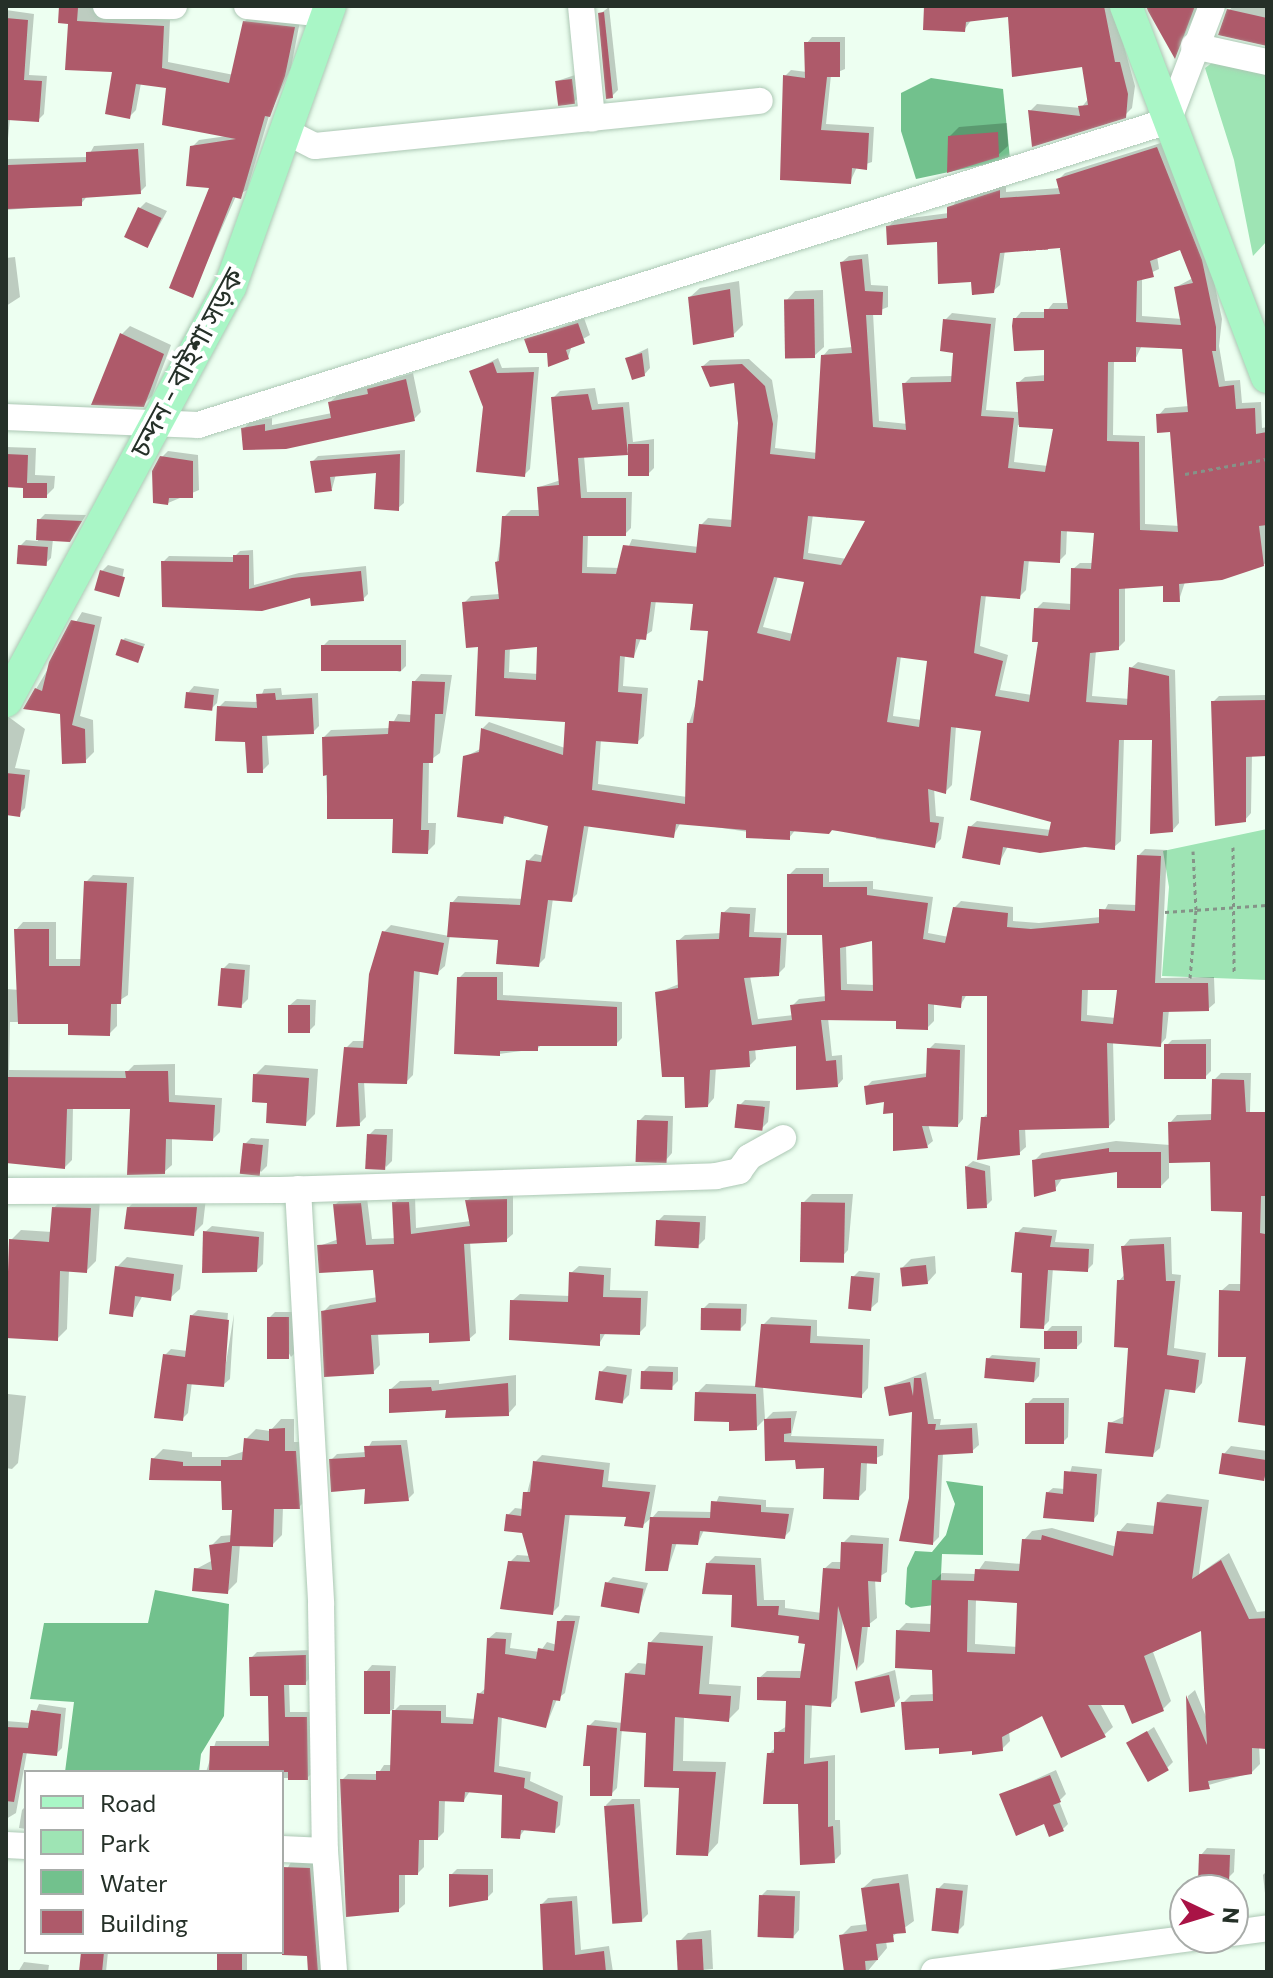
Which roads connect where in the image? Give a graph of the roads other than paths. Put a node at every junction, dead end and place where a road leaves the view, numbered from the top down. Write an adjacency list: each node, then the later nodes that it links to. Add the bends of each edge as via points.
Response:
1 (106, 6): 2 (street)
2 (174, 6)
3 (247, 6): 7 (street)
4 (581, 6): 11 (street)
5 (1126, 6): 12 (main road)
6 (1212, 6): 8 (street)
7 (328, 10): 13 (main road, চন্দন - বাইশা সড়ক)
8 (1194, 46): 9 (street); 12 (street)
9 (1267, 62)
10 (760, 101): 11 (street)
11 (592, 118): 13 (street, via 315,146)
12 (1168, 121): 14 (main road); 16 (street, via 213,421)
13 (287, 132): 16 (main road, চন্দন - বাইশা সড়ক, via 230,287)
14 (1267, 377)
15 (6, 417): 16 (street)
16 (153, 427): 17 (main road, চন্দন - বাইশা সড়ক)
17 (6, 701)
18 (783, 1138): 19 (street, via 749,1157 739,1171 716,1176)
19 (298, 1189): 20 (street); 22 (street, via 321,1604)
20 (6, 1191)
21 (284, 1849): 22 (street)
22 (325, 1851): 24 (street)
23 (1169, 1941): 25 (street)
24 (334, 1972)
25 (934, 1972)

